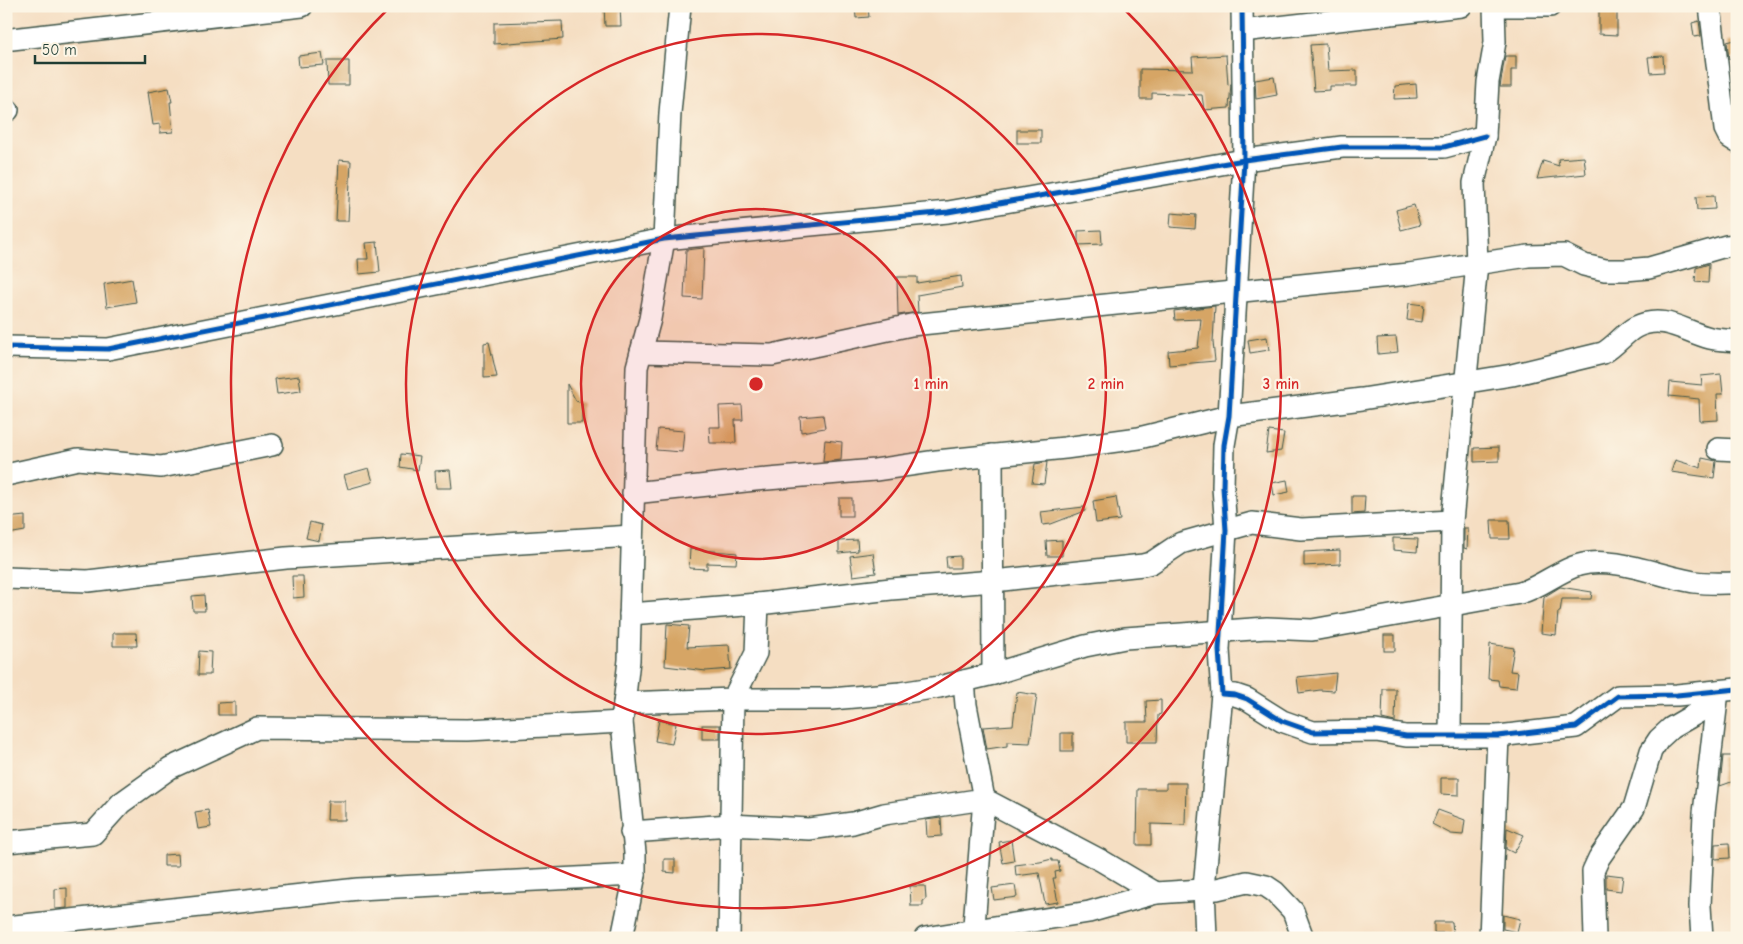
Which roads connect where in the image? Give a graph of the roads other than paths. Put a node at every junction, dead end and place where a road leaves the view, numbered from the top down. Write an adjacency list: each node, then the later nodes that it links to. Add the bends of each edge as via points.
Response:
1 (302, 6): 10 (street)
2 (680, 6): 14 (street, via 670,113)
3 (1242, 6): 9 (street)
4 (1461, 6): 9 (street)
5 (1494, 6): 11 (street, via 1495,42 1488,82)
6 (1504, 6): 7 (street)
7 (1550, 6)
8 (1710, 6): 12 (street, via 1725,129 1729,138)
9 (1242, 31): 13 (street)
10 (12, 39)
11 (1485, 136): 13 (street, via 1444,147 1342,147); 16 (street, via 1474,183)
12 (1737, 142)
13 (1244, 160): 14 (street, via 948,212); 17 (street)
14 (664, 240): 19 (street, via 108,349); 20 (street)
15 (1737, 245): 16 (street, via 1649,268 1625,270 1605,270 1552,254)
16 (1477, 264): 17 (street); 21 (street)
17 (1236, 291): 20 (street, via 912,325 772,355); 22 (street)
18 (1737, 341): 21 (street, via 1709,338 1673,323 1644,324 1603,353 1512,375)
19 (6, 347)
20 (641, 352): 26 (street, via 637,367)
21 (1466, 382): 22 (street); 27 (street)
22 (1229, 416): 24 (street, via 1139,438); 28 (street, via 1224,445)
23 (272, 445): 25 (street, via 162,467 78,459)
24 (992, 455): 26 (street, via 876,470); 31 (street)
25 (6, 475)
26 (633, 493): 29 (street)
27 (1452, 521): 28 (street, via 1301,529 1252,523); 33 (street)
28 (1226, 530): 31 (street, via 1181,543 1151,563); 36 (street)
29 (632, 536): 30 (street, via 286,558 88,581); 35 (street)
30 (6, 578)
31 (994, 581): 34 (street); 37 (street)
32 (1737, 583): 33 (street, via 1695,582 1600,563 1579,565 1520,593)
33 (1452, 603): 36 (street, via 1312,630); 43 (street)
34 (758, 604): 35 (street); 41 (street, via 756,653)
35 (630, 614): 42 (street)
36 (1221, 630): 37 (street, via 1125,638 1084,646); 39 (street)
37 (993, 674): 38 (street)
38 (964, 681): 41 (street, via 900,693 831,699); 45 (street)
39 (1222, 694): 43 (street, via 1248,699 1282,722 1313,732 1376,731 1406,736); 50 (street)
40 (1723, 694): 44 (street, via 1618,696 1576,727); 60 (street, via 1671,728 1651,751 1634,808 1593,871); 61 (street, via 1704,813 1700,906)
41 (732, 699): 42 (street); 46 (street)
42 (623, 712): 47 (street); 48 (street, via 468,730 257,728 170,768 121,803 93,834)
43 (1450, 736): 44 (street)
44 (1498, 736): 59 (street)
45 (984, 799): 46 (street, via 809,829); 51 (street); 53 (street)
46 (730, 825): 47 (street); 55 (street)
47 (632, 832): 49 (street)
48 (6, 842)
49 (635, 875): 52 (street, via 358,889); 54 (street)
50 (1204, 888): 51 (street); 57 (street); 58 (street, via 1216,889 1247,882 1266,886 1293,911)
51 (1156, 893): 53 (street, via 1089,912)
52 (6, 927)
53 (974, 934): 56 (street)
54 (622, 938)
55 (729, 938)
56 (925, 938)
57 (1206, 938)
58 (1303, 938)
59 (1490, 938)
60 (1595, 938)
61 (1702, 938)

